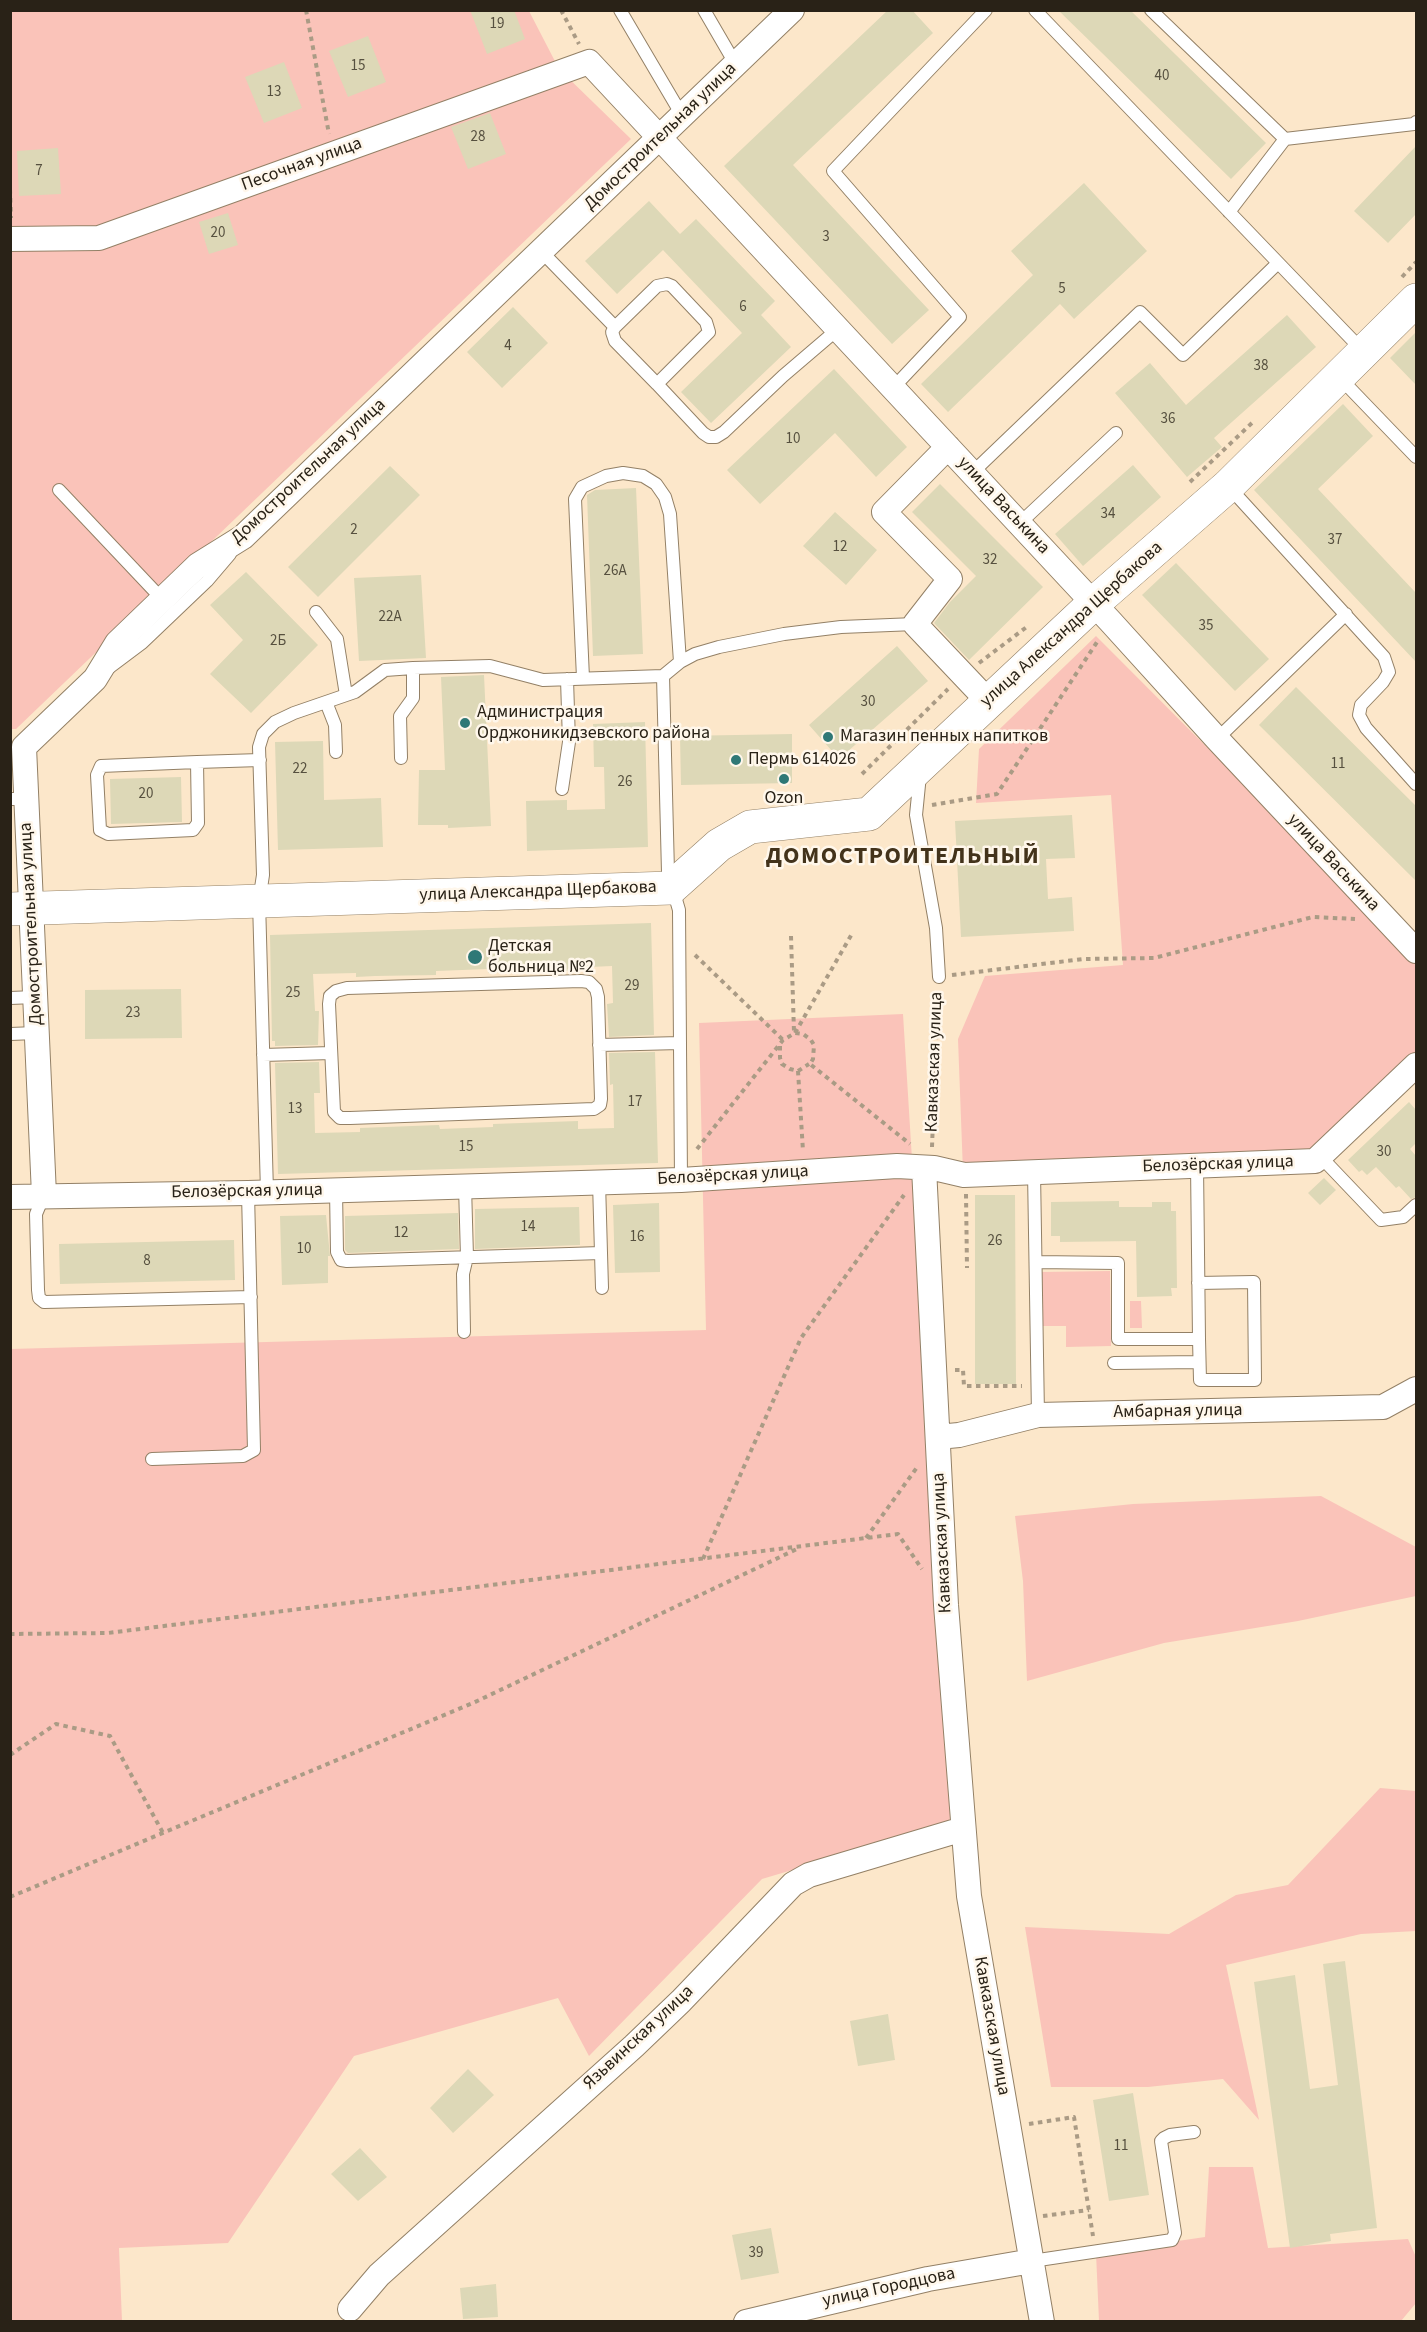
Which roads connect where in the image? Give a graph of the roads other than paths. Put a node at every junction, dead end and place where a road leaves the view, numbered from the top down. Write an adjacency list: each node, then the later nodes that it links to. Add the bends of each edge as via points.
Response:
1 (620, 10): 9 (lane)
2 (704, 10): 8 (lane)
3 (792, 10): 8 (street, Домостроительная улица)
4 (986, 10): 23 (lane, via 833,171 960,317)
5 (1035, 10): 13 (lane)
6 (1151, 10): 12 (lane)
7 (589, 62): 11 (street, улица Васькина); 14 (street, Песочная улица, via 99,238)
8 (736, 65): 9 (street, Домостроительная улица)
9 (683, 117): 11 (street, Домостроительная улица)
10 (1416, 122): 12 (lane)
11 (660, 139): 15 (street, Домостроительная улица); 19 (street, улица Васькина)
12 (1285, 139): 13 (lane)
13 (1229, 212): 16 (lane)
14 (11, 239)
15 (542, 252): 18 (lane); 31 (street, Домостроительная улица)
16 (1278, 263): 20 (lane); 27 (lane, via 1184,355 1140,312)
17 (1416, 300): 20 (street, улица Александра Щербакова)
18 (615, 327): 22 (lane, via 615,341); 22 (lane, via 657,286 667,284 706,322 706,337)
19 (838, 329): 22 (lane, via 716,437 703,433); 23 (street, улица Васькина)
20 (1364, 352): 21 (street, улица Александра Щербакова)
21 (1339, 377): 26 (lane); 28 (street, улица Александра Щербакова)
22 (657, 384)
23 (893, 388): 25 (street, улица Васькина)
24 (1116, 433): 30 (lane)
25 (948, 447): 27 (street, улица Васькина); 36 (street, via 884,512 950,579)
26 (1416, 457)
27 (972, 473): 30 (street, улица Васькина)
28 (1228, 486): 34 (street, улица Александра Щербакова); 35 (lane)
29 (59, 490): 32 (lane)
30 (1019, 524): 34 (street, улица Васькина)
31 (243, 537): 32 (street, Домостроительная улица, via 198,565); 41 (lane, via 207,582 141,643)
32 (162, 599): 41 (street, Домостроительная улица, via 117,643)
33 (315, 612): 43 (lane, via 337,639)
34 (1102, 612): 44 (street, улица Александра Щербакова); 46 (street, улица Васькина)
35 (1346, 614): 46 (lane); 52 (lane, via 1384,657 1389,672 1361,705 1359,716)
36 (915, 624): 37 (lane, via 784,634 719,647); 44 (street)
37 (680, 662): 39 (lane); 40 (lane, via 670,514 665,497 644,476 623,473 582,487 575,499)
38 (413, 668): 42 (lane, via 490,666 543,680); 43 (lane, via 385,670); 48 (lane, via 413,698 400,716)
39 (663, 676): 40 (lane); 55 (lane)
40 (583, 678): 42 (lane)
41 (94, 679): 54 (street, Домостроительная улица, via 24,747)
42 (567, 679): 53 (lane, via 569,742)
43 (346, 695): 45 (lane)
44 (988, 701): 51 (street, улица Александра Щербакова)
45 (326, 702): 47 (lane, via 335,725); 49 (lane, via 275,722 263,734)
46 (1216, 739): 58 (street, улица Васькина)
47 (336, 752)
48 (401, 758)
49 (260, 760): 50 (lane); 56 (lane, via 263,875)
50 (197, 762): 50 (lane, via 198,823 193,830 108,834 100,830 97,775 101,766)
51 (921, 765): 55 (street, улица Александра Щербакова, via 869,814 750,827 719,845); 59 (lane, Кавказская улица, via 916,815 936,928)
52 (1416, 784)
53 (562, 789)
54 (18, 799): 57 (street, Домостроительная улица)
55 (671, 888): 56 (street, улица Александра Щербакова); 64 (lane, via 679,910)
56 (259, 901): 57 (street, улица Александра Щербакова); 67 (lane)
57 (21, 908): 60 (street, Домостроительная улица)
58 (1416, 951)
59 (939, 977)
60 (35, 997): 61 (lane); 62 (street, Домостроительная улица)
61 (10, 998)
62 (36, 1033): 63 (lane); 78 (street, Домостроительная улица)
63 (10, 1034)
64 (680, 1043): 65 (lane); 73 (lane)
65 (599, 1045): 66 (lane, via 598,997 589,982 347,988 330,996); 66 (lane, via 600,1105 588,1111 564,1112 340,1118 332,1103)
66 (331, 1053): 67 (lane)
67 (263, 1055): 77 (lane)
68 (1416, 1065): 69 (street, Белозёрская улица)
69 (1320, 1156): 71 (street, Белозёрская улица, via 1315,1161); 80 (lane, via 1381,1220 1403,1217)
70 (928, 1165): 72 (street, Белозёрская улица, via 964,1175); 73 (street, Белозёрская улица); 93 (street, Кавказская улица)
71 (1197, 1166): 72 (street, Белозёрская улица); 84 (lane)
72 (1034, 1172): 83 (lane)
73 (681, 1174): 74 (street, Белозёрская улица)
74 (599, 1182): 75 (street, Белозёрская улица); 81 (lane)
75 (465, 1186): 76 (street, Белозёрская улица); 82 (lane)
76 (336, 1190): 77 (street, Белозёрская улица); 82 (lane, via 337,1252 341,1260)
77 (258, 1192): 78 (street, Белозёрская улица); 86 (lane)
78 (44, 1195): 79 (street, Белозёрская улица); 86 (lane, via 36,1214 38,1290 44,1302)
79 (10, 1197)
80 (1416, 1204)
81 (601, 1253): 82 (lane); 85 (lane)
82 (467, 1257): 87 (lane, via 463,1274)
83 (1036, 1262): 88 (lane, via 1118,1263 1118,1339); 92 (lane)
84 (1198, 1283): 88 (lane); 89 (lane, via 1254,1282 1255,1380 1200,1380)
85 (602, 1288)
86 (251, 1297): 94 (lane, via 254,1450 243,1456)
87 (464, 1332)
88 (1198, 1339): 89 (lane)
89 (1199, 1362): 90 (lane)
90 (1114, 1363)
91 (1416, 1389): 92 (street, Амбарная улица, via 1383,1407)
92 (1038, 1415): 93 (street, Амбарная улица)
93 (938, 1437): 95 (street, Кавказская улица)
94 (152, 1459)
95 (963, 1829): 97 (street, Кавказская улица, via 969,1896); 98 (street, Язьвинская улица, via 809,1875 793,1884 665,2016 379,2275)
96 (1194, 2132): 97 (lane, via 1170,2135 1161,2141 1175,2233 1172,2240)
97 (1032, 2261): 99 (street, улица Городцова, via 928,2278); 100 (street, Кавказская улица)
98 (346, 2317)
99 (746, 2322)
100 (1042, 2322)

